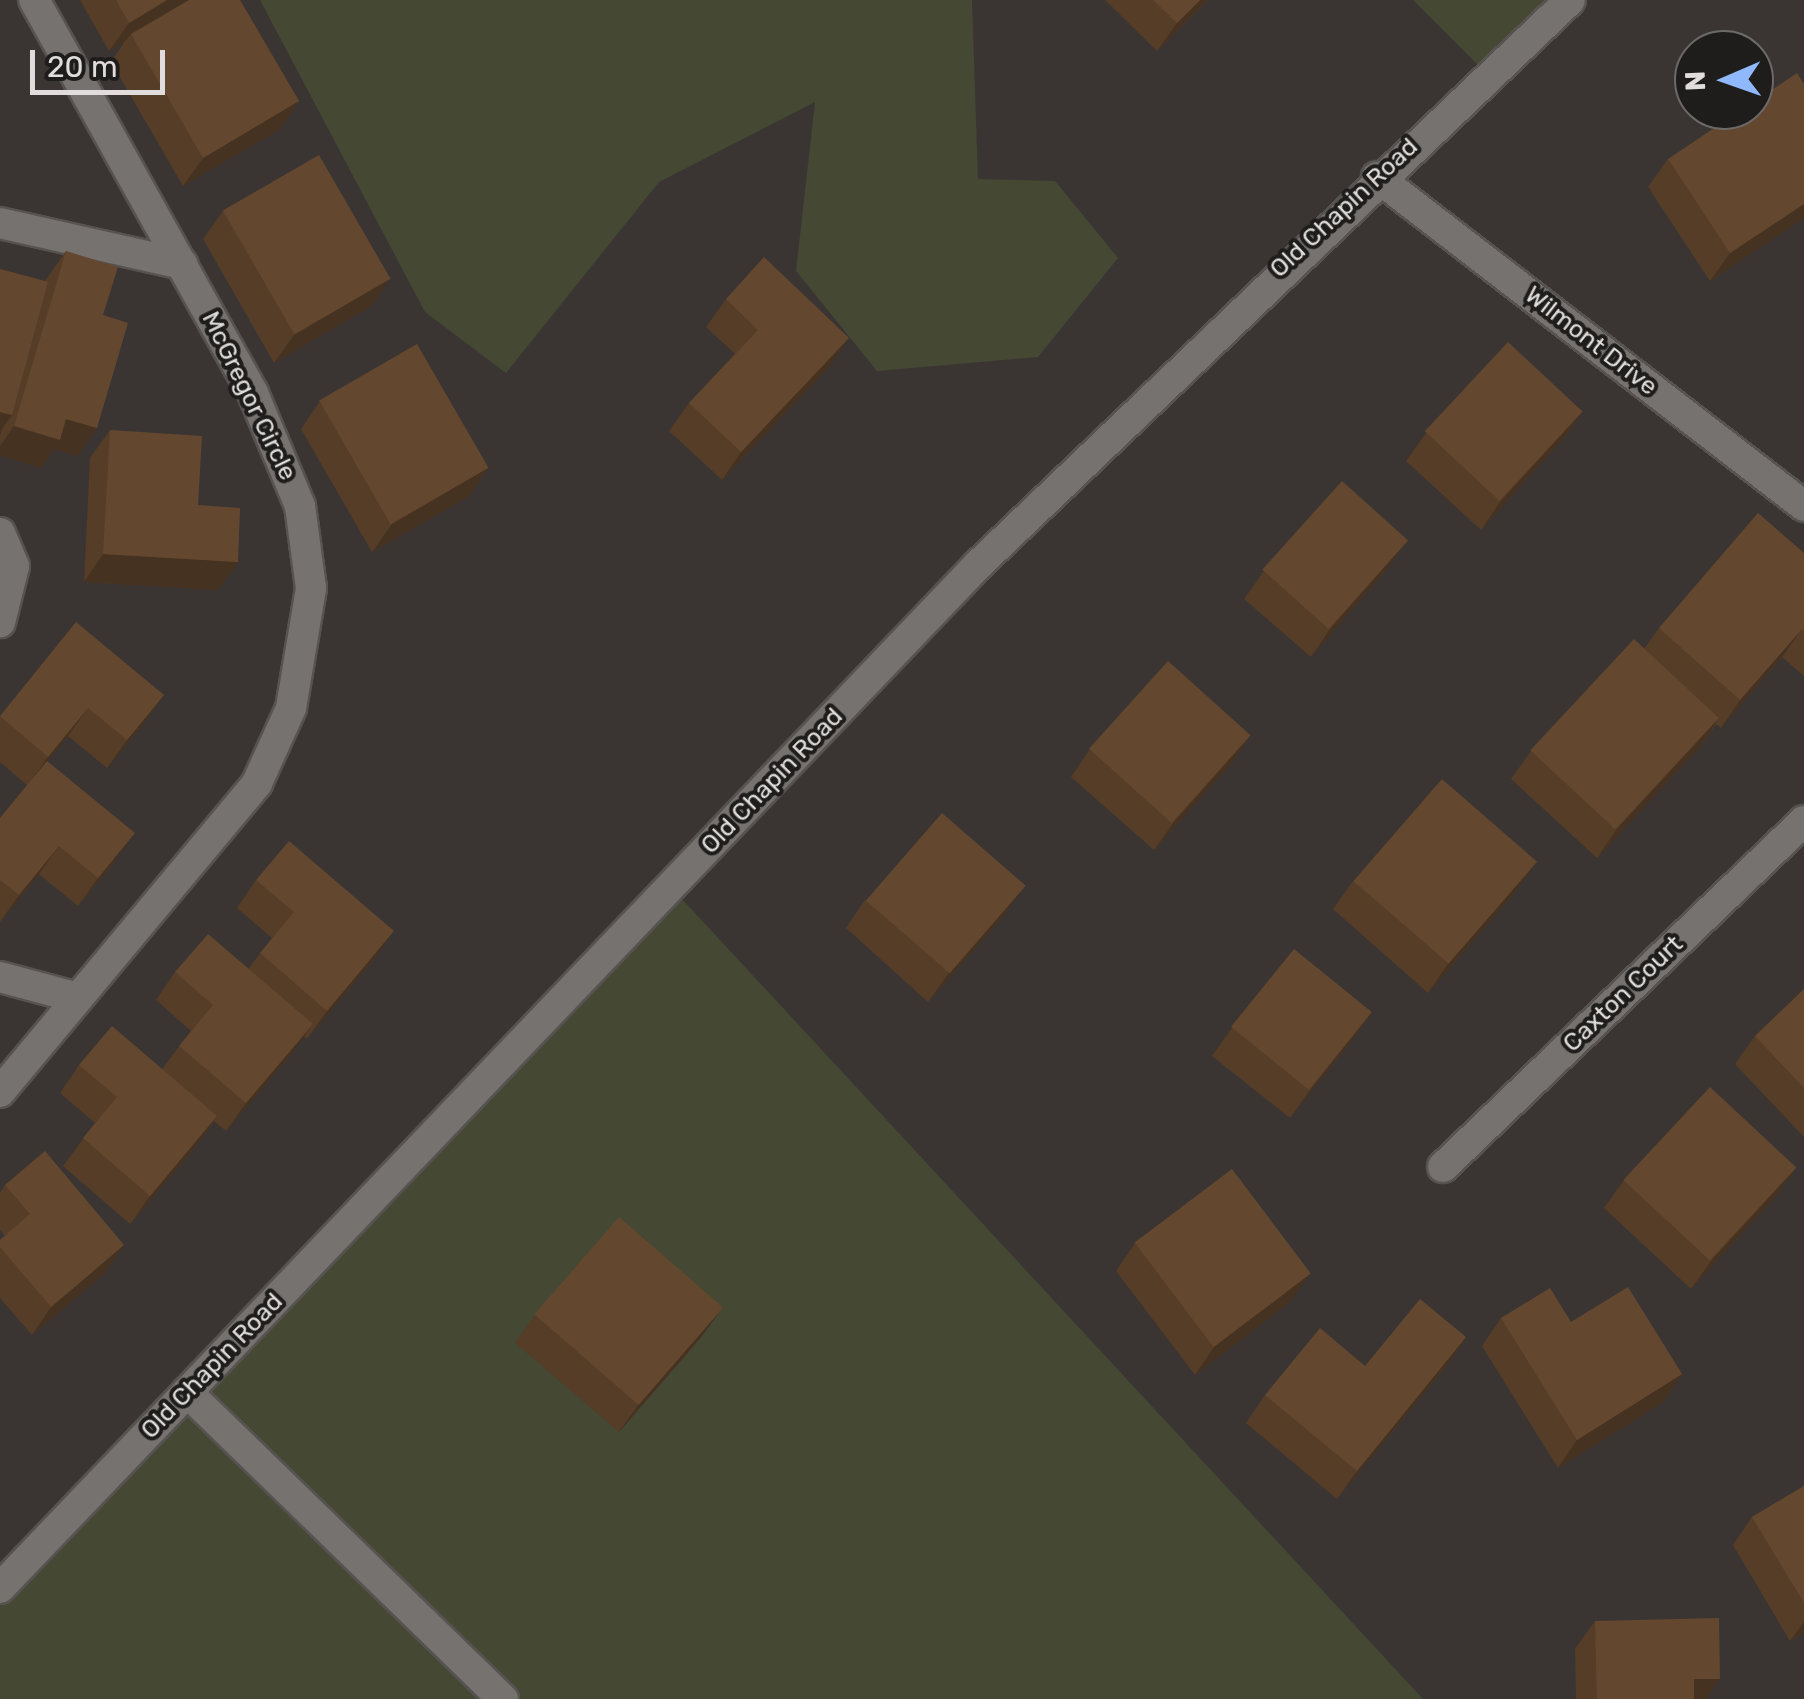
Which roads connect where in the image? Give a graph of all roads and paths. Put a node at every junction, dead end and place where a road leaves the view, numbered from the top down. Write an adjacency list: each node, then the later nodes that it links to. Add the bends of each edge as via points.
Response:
1 (34, 0): 5 (street, McGregor Circle)
2 (1570, 0): 3 (street, Old Chapin Road)
3 (1378, 177): 6 (street, Wilmont Drive); 14 (street, Old Chapin Road, via 978,565)
4 (0, 222): 5 (street)
5 (182, 264): 11 (street, McGregor Circle, via 288,467 308,546 308,628 291,708 257,783)
6 (1804, 506)
7 (0, 534): 8 (street, via 14,566)
8 (0, 622)
9 (1804, 820): 13 (street, Caxton Court)
10 (0, 977): 11 (street)
11 (74, 997): 12 (street, McGregor Circle)
12 (0, 1092)
13 (1442, 1167)
14 (187, 1392): 15 (street, Old Chapin Road); 16 (street)
15 (0, 1588)
16 (503, 1699)

